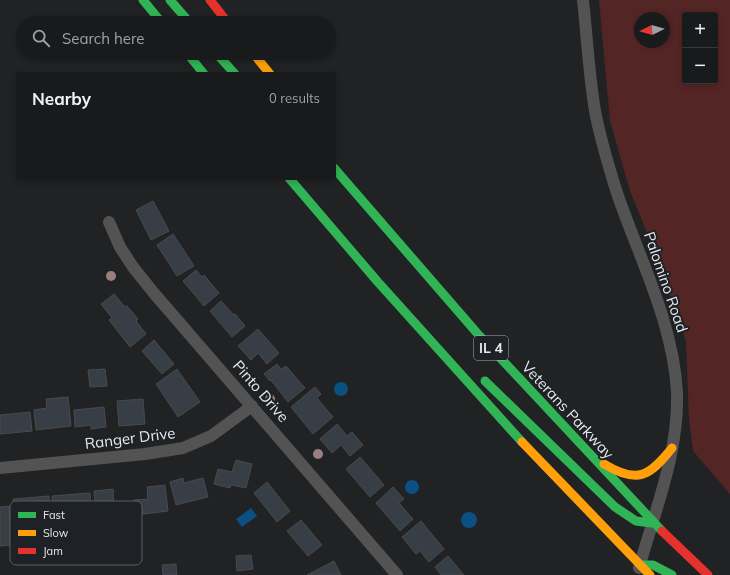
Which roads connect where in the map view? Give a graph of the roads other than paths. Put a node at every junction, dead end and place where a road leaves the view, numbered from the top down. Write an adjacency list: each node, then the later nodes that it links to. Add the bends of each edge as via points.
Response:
1 (137, 0): 6 (highway)
2 (143, 0): 6 (highway)
3 (170, 0): 8 (highway)
4 (210, 0): 9 (highway)
5 (583, 0): 25 (street, Palomino Road, via 595,111 605,153 662,316 674,360 677,392)
6 (150, 8): 7 (highway)
7 (156, 16)
8 (184, 16)
9 (223, 16)
10 (193, 60): 13 (highway)
11 (222, 60): 14 (highway)
12 (259, 60): 15 (highway)
13 (202, 72)
14 (233, 72)
15 (268, 72)
16 (336, 170): 19 (highway, Veterans Parkway / IL 4)
17 (336, 175): 19 (highway)
18 (291, 180): 21 (highway, IL 4)
19 (350, 187): 26 (highway, Veterans Parkway / IL 4, via 472,327)
20 (109, 222): 24 (street, Pinto Drive, via 120,247 133,266)
21 (377, 281): 22 (highway); 29 (highway, IL 4)
22 (442, 339)
23 (480, 376): 28 (highway, via 615,507 636,521)
24 (252, 406): 27 (street, Ranger Drive, via 211,436 183,448); 30 (street, Pinto Drive)
25 (672, 448): 26 (highway, via 655,470 638,476 616,472); 28 (street, Palomino Road)
26 (589, 453): 28 (highway, Veterans Parkway / IL 4)
27 (0, 468)
28 (654, 523): 29 (street, Palomino Road); 33 (highway, Veterans Parkway / IL 4)
29 (639, 570): 31 (highway, IL 4); 32 (highway, via 646,564 653,564)
30 (397, 575)
31 (650, 575)
32 (672, 575)
33 (708, 575)

